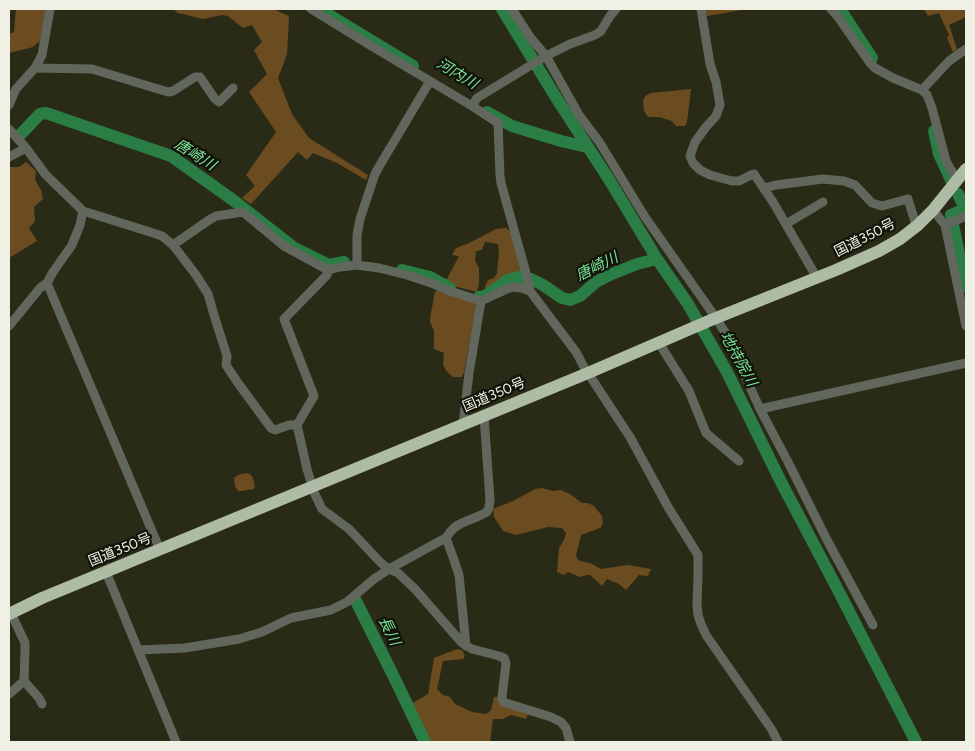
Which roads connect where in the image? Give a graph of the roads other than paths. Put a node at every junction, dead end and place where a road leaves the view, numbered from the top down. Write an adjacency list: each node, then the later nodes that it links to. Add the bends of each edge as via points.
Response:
1 (50, 9): 9 (street, via 42,55)
2 (311, 9): 10 (street)
3 (512, 9): 8 (street)
4 (616, 9): 8 (street, via 601,31)
5 (701, 9): 20 (street, via 720,105 716,116 695,142 690,156 700,170 710,175 739,181 754,174)
6 (831, 9): 12 (street, via 875,68)
7 (966, 49): 12 (street)
8 (544, 58): 13 (street); 35 (street)
9 (35, 68): 11 (street, via 92,69 168,92 200,77 219,102); 14 (street, via 16,88)
10 (430, 81): 13 (street); 29 (street, via 375,174 360,219)
11 (233, 88)
12 (922, 90): 19 (street, via 932,108 946,161)
13 (474, 102): 32 (street, via 498,123 500,176)
14 (9, 104)
15 (9, 129): 16 (street)
16 (26, 148): 17 (street); 23 (street, via 46,174)
17 (9, 158)
18 (966, 169): 19 (highway, 国道350号)
19 (957, 180): 22 (highway, 国道350号)
20 (764, 188): 26 (street); 27 (street, via 823,179 844,181 855,185 872,203 882,206 908,199 914,222)
21 (823, 202): 26 (street)
22 (933, 210): 25 (street); 27 (highway, 国道350号)
23 (83, 211): 28 (street, via 162,236); 33 (street, via 72,245)
24 (966, 216): 25 (street)
25 (950, 223): 37 (street)
26 (786, 224): 31 (street)
27 (918, 225): 31 (highway, 国道350号, via 879,251)
28 (173, 245): 30 (street, via 216,216 242,212 284,246); 43 (street, via 208,294 227,356 226,365 238,383 271,428)
29 (357, 265): 30 (street); 34 (street, via 407,275)
30 (328, 270): 43 (street, via 327,275 284,319 314,396)
31 (817, 278): 35 (highway, 国道350号)
32 (528, 282): 34 (street, via 521,288 513,287); 40 (street)
33 (47, 283): 36 (street); 48 (street)
34 (481, 301): 44 (street)
35 (714, 319): 38 (highway, 国道350号); 41 (street, via 726,334)
36 (9, 326)
37 (966, 326)
38 (659, 343): 40 (highway, 国道350号); 45 (street, via 689,391 706,433)
39 (966, 363): 41 (street)
40 (588, 373): 42 (highway, 国道350号); 60 (street, via 630,437 698,555 698,615 706,635)
41 (760, 409): 52 (street)
42 (484, 416): 44 (highway, 国道350号); 47 (street, via 490,507 487,512 455,527)
43 (298, 425): 46 (street)
44 (463, 425): 46 (highway, 国道350号)
45 (739, 461)
46 (312, 487): 48 (highway, 国道350号); 49 (street, via 322,509 349,529)
47 (446, 538): 49 (street); 53 (street, via 459,576)
48 (160, 550): 50 (highway, 国道350号)
49 (389, 569): 53 (street, via 415,589); 54 (street, via 347,602 331,610 292,618 262,632 230,641 185,648)
50 (106, 572): 51 (highway, 国道350号); 54 (street)
51 (10, 613): 55 (street, via 24,643)
52 (872, 626)
53 (466, 646): 59 (street, via 504,658 504,702 561,722)
54 (138, 650): 58 (street)
55 (24, 681): 56 (street); 57 (street)
56 (9, 694)
57 (42, 704)
58 (176, 742)
59 (570, 742)
60 (778, 742)

